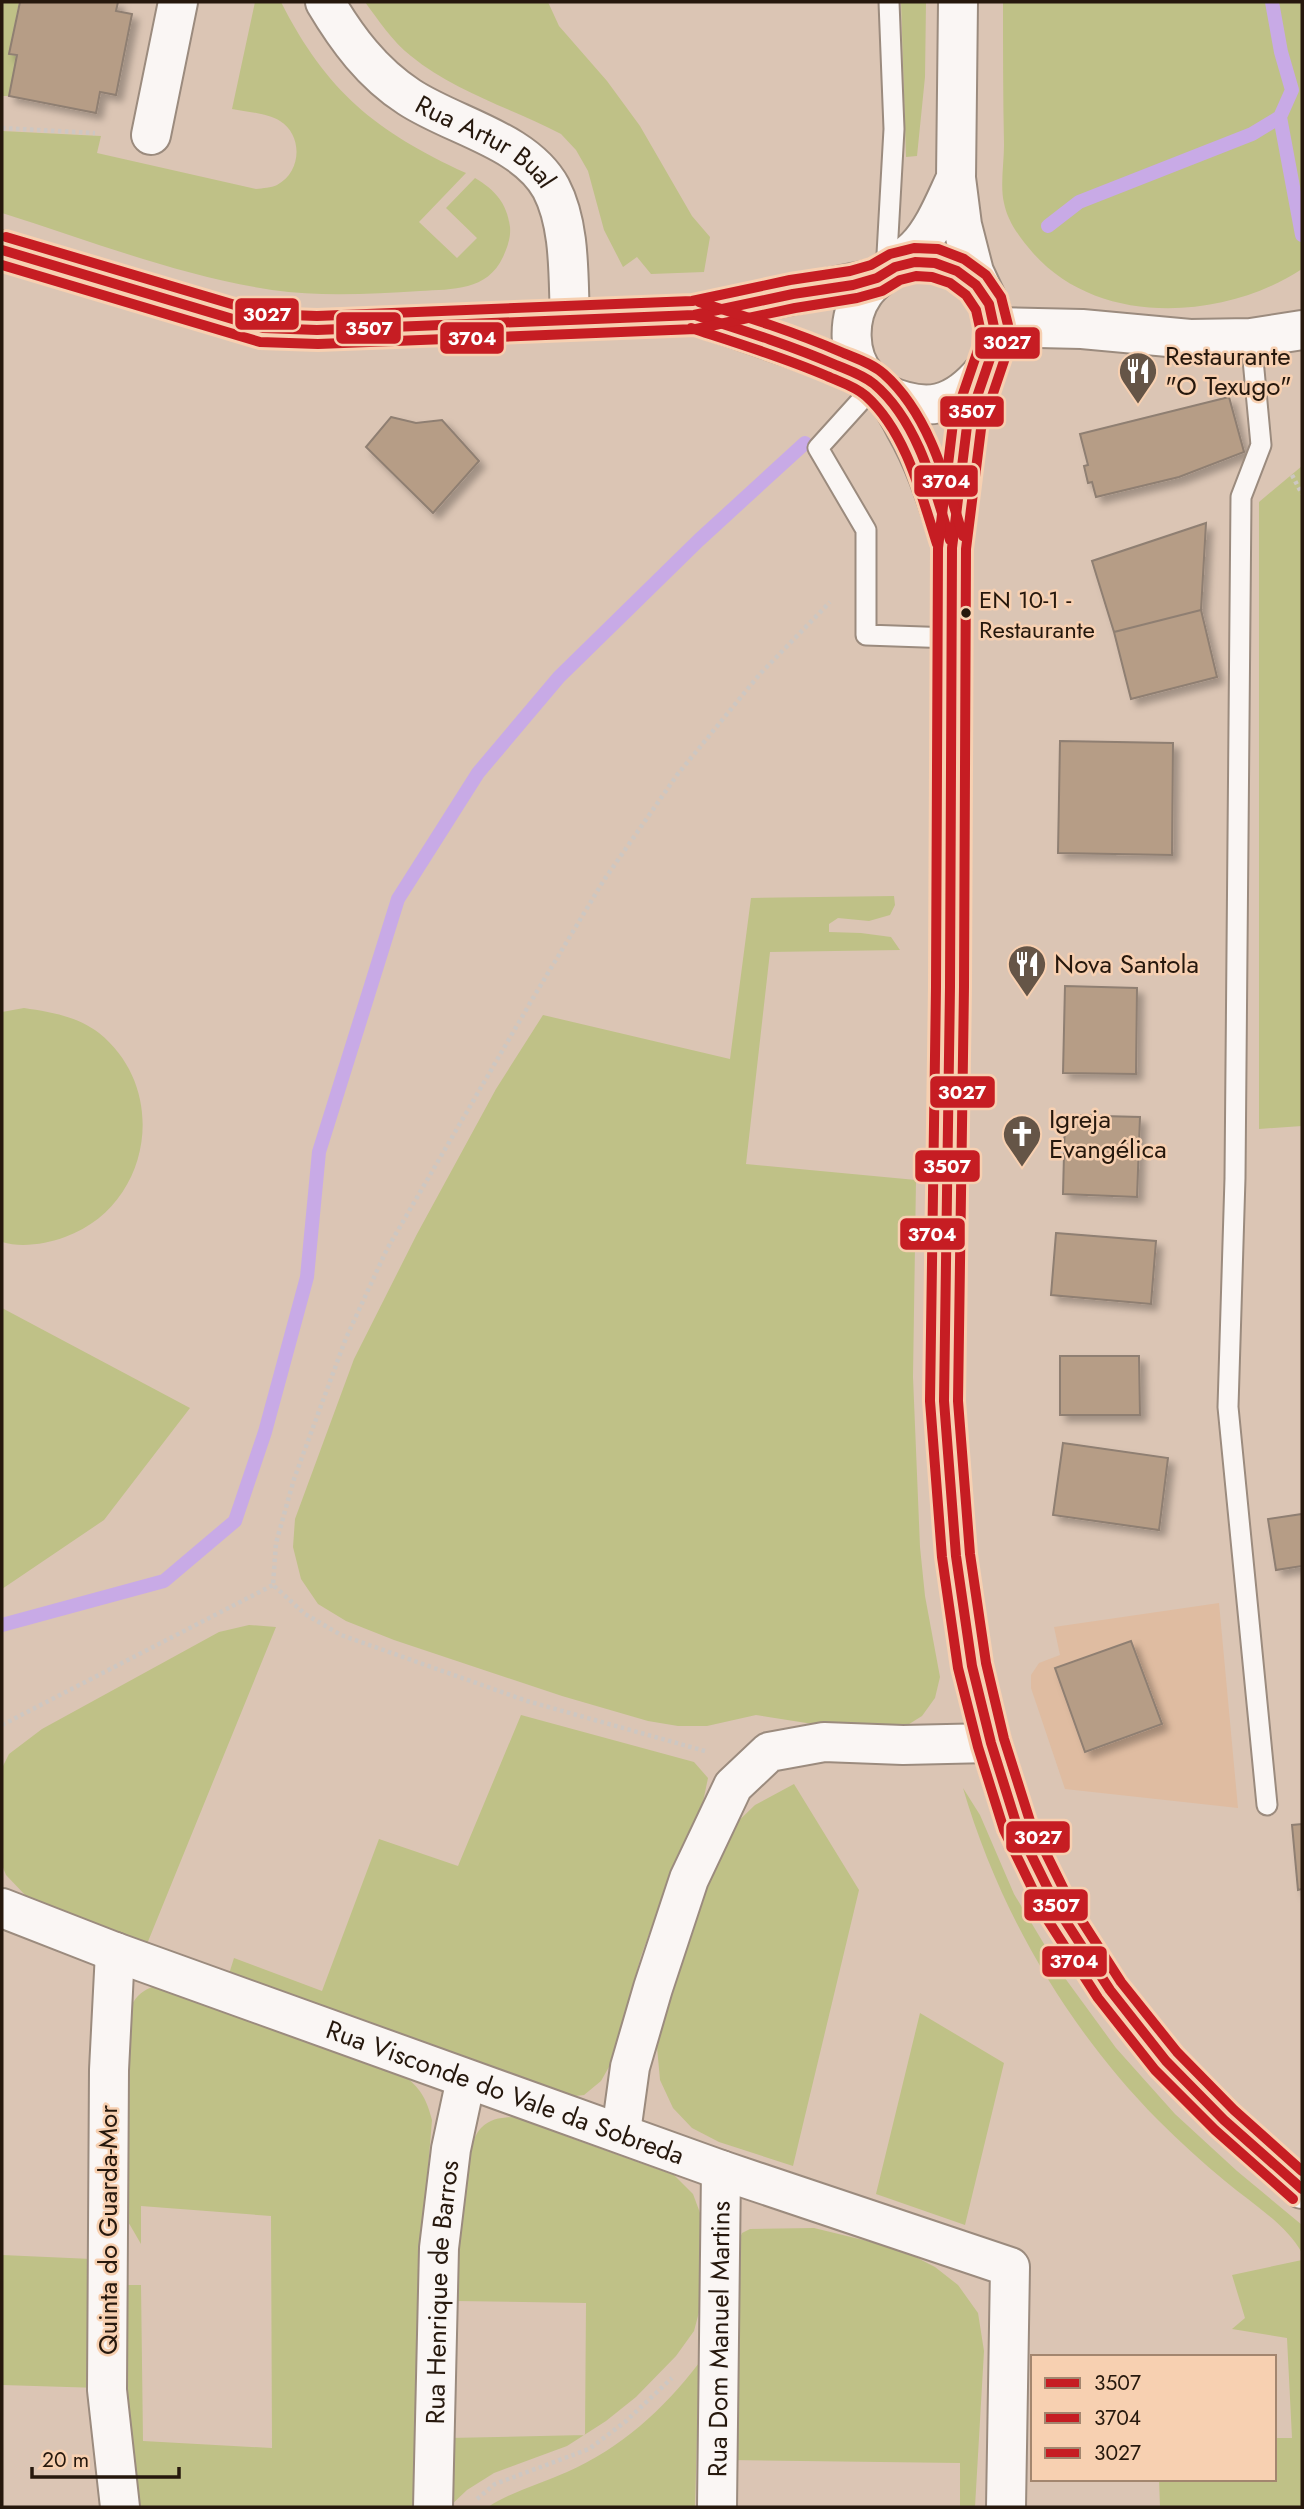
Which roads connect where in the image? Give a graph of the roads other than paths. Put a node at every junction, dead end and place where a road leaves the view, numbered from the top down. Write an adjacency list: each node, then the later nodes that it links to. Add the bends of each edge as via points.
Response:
1 (178, 2): 5 (street)
2 (325, 2): 11 (street, Rua Artur Bual, via 357,51 408,97 537,167 560,214)
3 (889, 2): 8 (lane, via 894,129)
4 (958, 2): 6 (street)
5 (151, 135)
6 (956, 178): 8 (street, via 919,246); 10 (street, via 962,225)
7 (2, 250): 11 (street, via 263,328)
8 (886, 273): 9 (street); 10 (street, via 915,262 957,271 976,285); 15 (street, via 864,294 854,312 851,335 856,358)
9 (694, 315): 11 (street); 15 (street, via 821,358)
10 (991, 316): 13 (street, via 1190,339); 14 (street, via 993,350)
11 (570, 320)
12 (1302, 330): 13 (street)
13 (1251, 338): 19 (lane, via 1261,445 1241,497 1235,1178 1228,1407)
14 (984, 371): 15 (street, via 970,388 950,400 928,405 905,403); 16 (street, via 967,426)
15 (875, 386): 16 (street, via 906,429 929,474); 17 (lane, via 818,448 866,530 866,635)
16 (952, 548): 17 (street)
17 (953, 638): 18 (street, via 944,1401 956,1556 972,1666)
18 (991, 1742): 23 (street, via 824,1742 769,1752 733,1786 689,1879 630,2067); 25 (street, via 1017,1826 1059,1911 1110,1990 1166,2061)
19 (1267, 1805)
20 (2, 1908): 21 (street, Rua Visconde do Vale da Sobreda)
21 (115, 1952): 22 (street, Rua Visconde do Vale da Sobreda); 26 (street, Quinta do Guarda-Mor, via 109,2070 107,2390)
22 (466, 2079): 23 (street, Rua Visconde do Vale da Sobreda); 27 (street, Rua Henrique de Barros, via 451,2150 439,2248)
23 (621, 2132): 24 (street, Rua Visconde do Vale da Sobreda)
24 (720, 2170): 28 (street, Rua Dom Manuel Martins); 29 (street, Rua Visconde do Vale da Sobreda, via 1010,2267)
25 (1302, 2189)
26 (120, 2507)
27 (433, 2507)
28 (716, 2507)
29 (1006, 2507)

